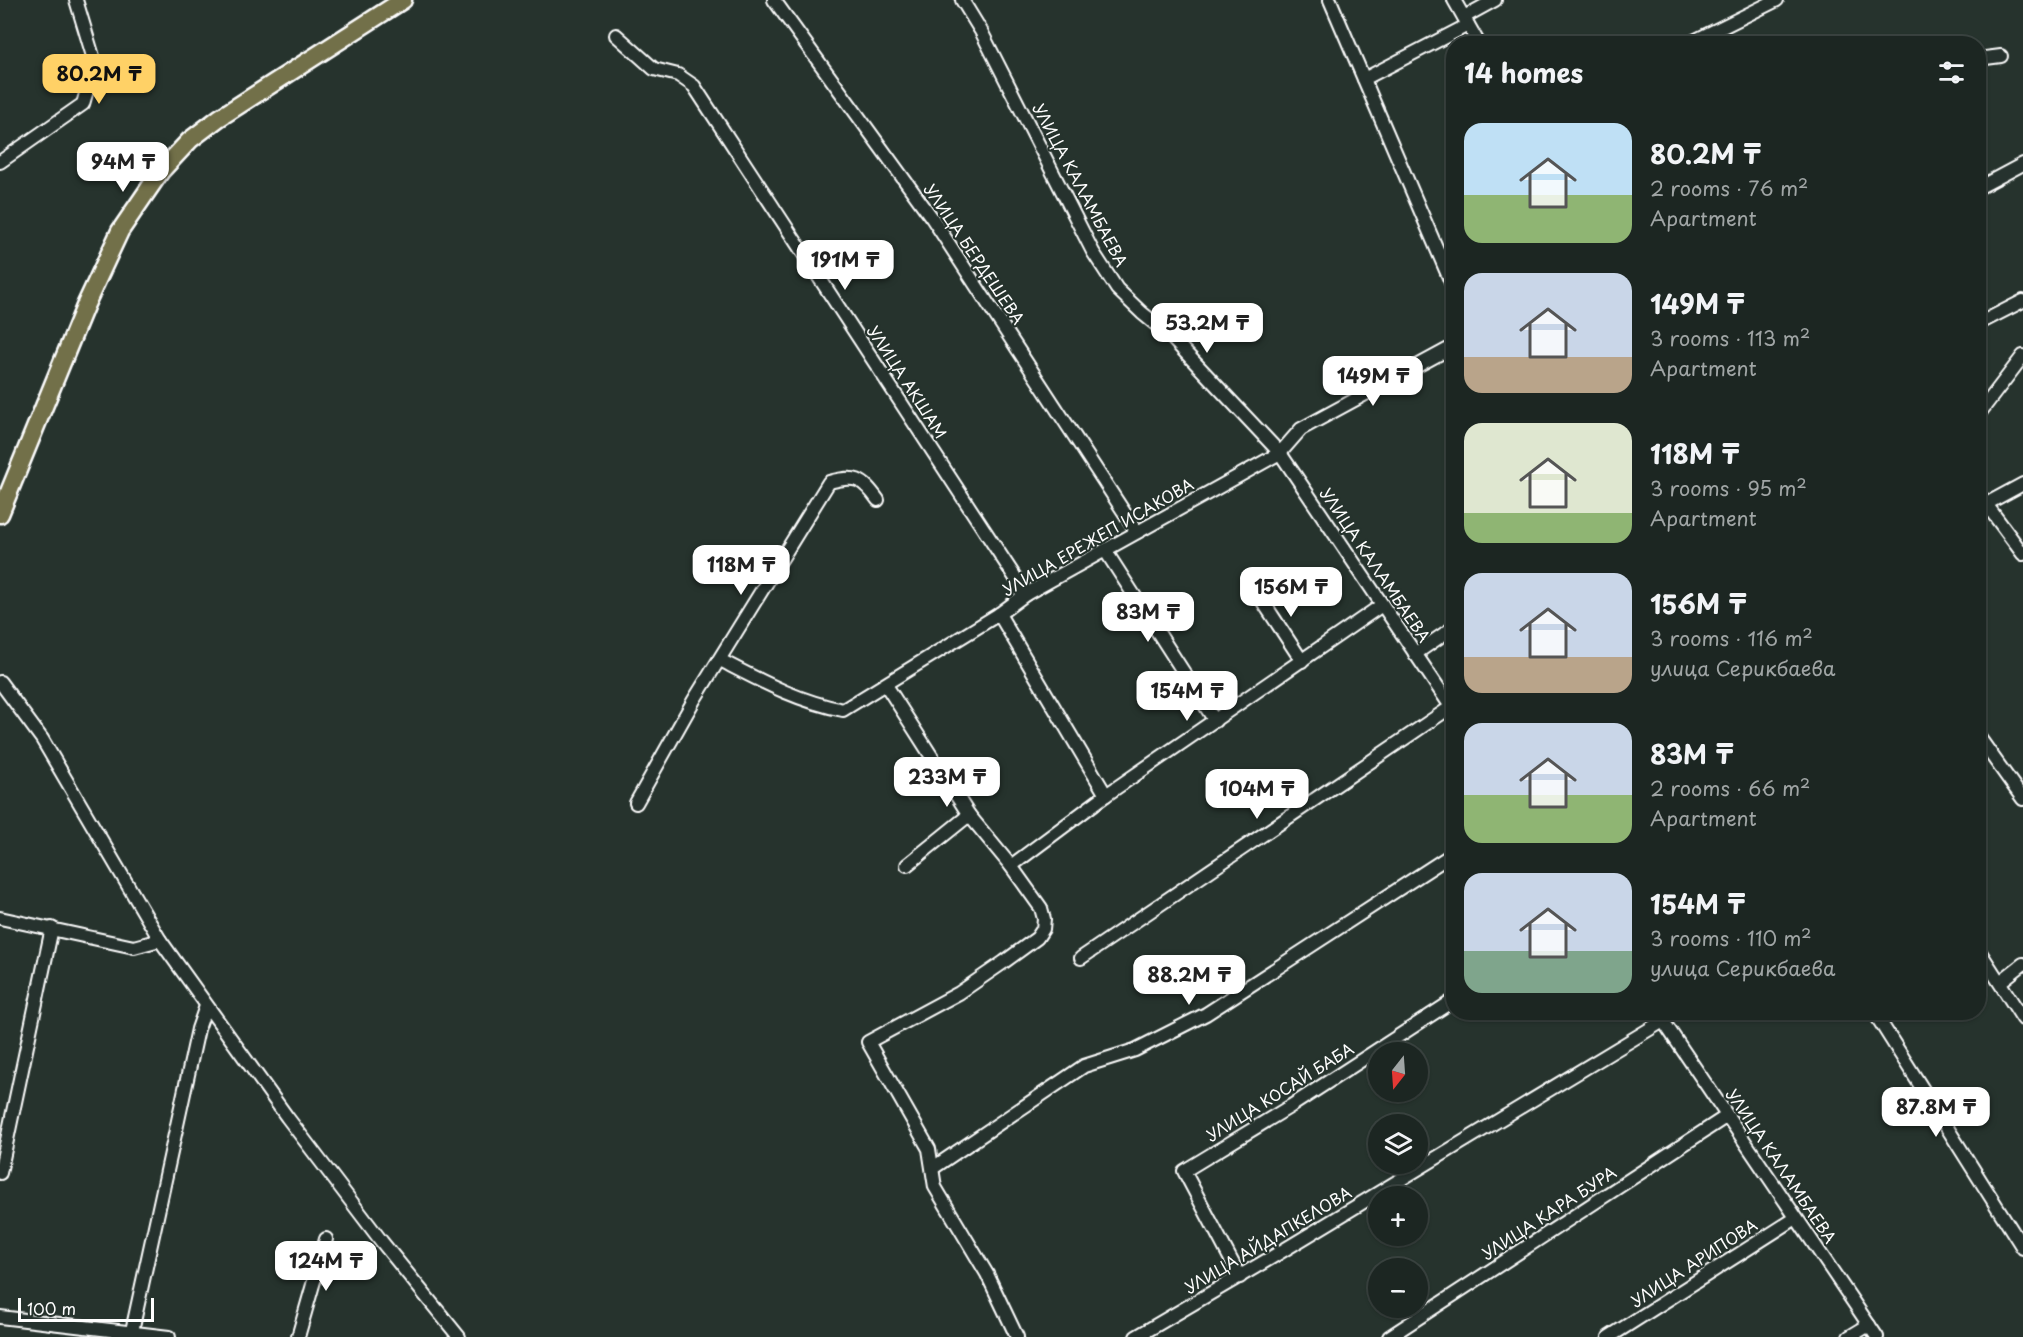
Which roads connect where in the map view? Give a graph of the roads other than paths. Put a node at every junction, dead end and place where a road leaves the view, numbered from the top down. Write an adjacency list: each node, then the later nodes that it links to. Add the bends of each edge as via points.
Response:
1 (76, 0): 16 (street, via 95,63 84,104)
2 (403, 0): 30 (main road, via 219,118 190,140 160,171 120,231 90,294)
3 (774, 0): 31 (street, УЛИЦА БЕРДЕШЕВА, via 932,218)
4 (962, 0): 25 (street, УЛИЦА КАЛАМБАЕВА, via 1093,252 1117,289 1169,335)
5 (1330, 0): 15 (street)
6 (1454, 0): 9 (street)
7 (1495, 0): 9 (street)
8 (1778, 0): 12 (street)
9 (1466, 21): 11 (street); 15 (street)
10 (616, 35): 35 (street, УЛИЦА АКШАМ, via 654,69 678,75 694,86)
11 (1474, 36)
12 (1704, 36)
13 (2001, 56): 14 (street)
14 (1986, 58)
15 (1364, 79): 19 (street)
16 (0, 162)
17 (2023, 164): 18 (street)
18 (1986, 184)
19 (1446, 270)
20 (2023, 302): 21 (street)
21 (1986, 320)
22 (1446, 350): 25 (street, УЛИЦА ЕРЕЖЕП ИСАКОВА, via 1301,429)
23 (2023, 356): 24 (street)
24 (1986, 405)
25 (1280, 453): 31 (street, УЛИЦА ЕРЕЖЕП ИСАКОВА); 36 (street, УЛИЦА КАЛАМБАЕВА)
26 (2023, 484): 28 (street)
27 (878, 500): 40 (street, via 867,485 850,477 829,482)
28 (1986, 501)
29 (1986, 508): 33 (street)
30 (0, 514)
31 (1137, 532): 32 (street, УЛИЦА ЕРЕЖЕП ИСАКОВА)
32 (1105, 550): 35 (street, УЛИЦА ЕРЕЖЕП ИСАКОВА); 46 (street)
33 (2023, 554)
34 (1256, 591): 41 (street)
35 (1026, 594): 37 (street, УЛИЦА ЕРЕЖЕП ИСАКОВА)
36 (1382, 605): 39 (street, УЛИЦА КАЛАМБАЕВА); 41 (street)
37 (999, 614): 43 (street, УЛИЦА ЕРЕЖЕП ИСАКОВА); 48 (street)
38 (1446, 633): 39 (street)
39 (1415, 654): 44 (street, УЛИЦА КАЛАМБАЕВА)
40 (720, 660): 43 (street, УЛИЦА ЕРЕЖЕП ИСАКОВА, via 779,691 843,710); 50 (street)
41 (1302, 661): 46 (street)
42 (0, 682): 57 (street, via 42,739)
43 (886, 685): 51 (street)
44 (1446, 700)
45 (1446, 713): 58 (street)
46 (1215, 721): 48 (street)
47 (1986, 747): 49 (street)
48 (1106, 795): 54 (street)
49 (2023, 799)
50 (636, 803)
51 (969, 814): 53 (street); 54 (street)
52 (1446, 859): 69 (street, via 1206,1014 1135,1050 1084,1066)
53 (907, 865)
54 (1011, 866): 69 (street, via 1041,908 1043,929 1036,938 958,993 868,1042 929,1149)
55 (0, 918): 56 (street)
56 (52, 928): 57 (street, via 134,947); 70 (street)
57 (160, 940): 63 (street)
58 (1081, 958)
59 (1986, 961): 61 (street)
60 (2023, 964): 61 (street)
61 (2000, 982): 64 (street)
62 (1446, 1005): 74 (street, УЛИЦА КОСАЙ БАБА, via 1184,1171)
63 (206, 1006): 77 (street); 80 (street, via 382,1242)
64 (2023, 1019)
65 (1655, 1020): 74 (street, УЛИЦА АЙДАПКЕЛОВА)
66 (1662, 1020): 68 (street, УЛИЦА КАЛАМБАЕВА)
67 (1879, 1020): 73 (street)
68 (1727, 1116): 71 (street, УЛИЦА КАЛАМБАЕВА); 83 (street, УЛИЦА КАРА БУРА)
69 (933, 1168): 81 (street, via 935,1187 987,1274)
70 (0, 1173)
71 (1796, 1218): 76 (street, УЛИЦА КАЛАМБАЕВА); 84 (street, УЛИЦА АРИПОВА)
72 (326, 1239): 79 (street)
73 (2023, 1248)
74 (1240, 1277): 82 (street, УЛИЦА АЙДАПКЕЛОВА)
75 (0, 1317): 77 (street)
76 (1869, 1325): 85 (street); 86 (street, УЛИЦА КАЛАМБАЕВА)
77 (132, 1331): 78 (street)
78 (169, 1337)
79 (298, 1337)
80 (459, 1337)
81 (1017, 1337)
82 (1136, 1337)
83 (1389, 1337)
84 (1609, 1337)
85 (1850, 1337)
86 (1877, 1337)

